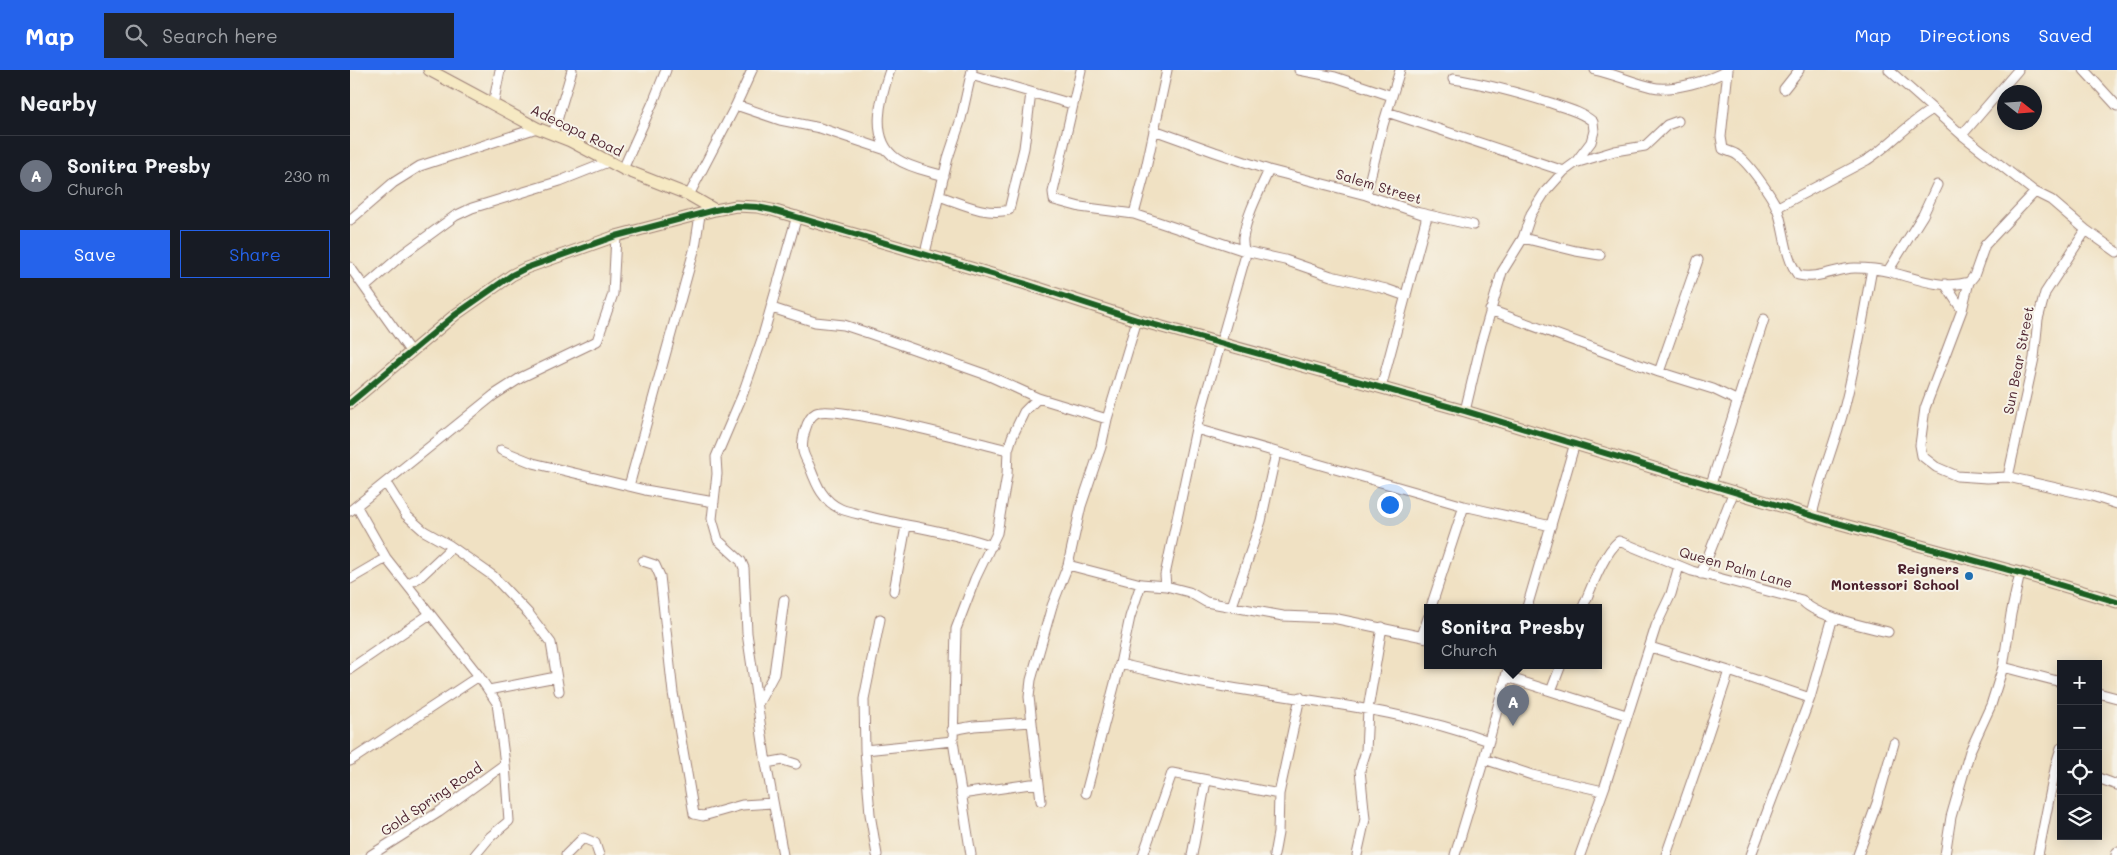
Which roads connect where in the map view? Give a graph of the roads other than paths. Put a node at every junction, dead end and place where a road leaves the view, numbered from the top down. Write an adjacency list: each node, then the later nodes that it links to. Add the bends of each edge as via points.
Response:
1 (429, 70): 23 (street, Adecopa Road)
2 (500, 70): 23 (street)
3 (572, 70): 31 (street)
4 (666, 70): 36 (street)
5 (752, 70): 24 (street)
6 (890, 70): 33 (street, via 880,110 880,127)
7 (1080, 70): 22 (street)
8 (1167, 70): 30 (street)
9 (1299, 70): 21 (street, via 1335,77)
10 (1400, 70): 21 (street)
11 (1595, 70): 16 (street)
12 (1799, 70): 19 (street)
13 (1889, 70): 26 (street)
14 (2018, 70): 32 (street)
15 (2084, 70): 25 (street)
16 (1606, 71): 45 (street, via 1659,88 1684,85 1728,70 1721,137 1723,149 1737,155 1753,171)
17 (971, 72): 20 (street); 39 (street)
18 (1453, 79): 35 (street, via 1506,89 1589,118 1594,131 1591,142)
19 (1784, 89)
20 (1031, 92): 22 (street); 44 (street, via 1024,148 1009,210 997,213 983,211)
21 (1392, 96): 27 (street)
22 (1072, 104): 48 (street, via 1052,197 1059,203)
23 (493, 105): 29 (street, Adecopa Road)
24 (736, 105): 33 (street); 42 (street)
25 (2117, 106)
26 (1933, 109): 32 (street); 45 (street, via 1880,152)
27 (1387, 112): 38 (street); 43 (street)
28 (1678, 122): 35 (street, via 1667,125 1645,146)
29 (537, 128): 31 (street, Adecopa Road); 51 (street, via 420,166 393,183)
30 (1154, 130): 37 (street, Salem Street); 48 (street)
31 (553, 134): 34 (street, Adecopa Road)
32 (1962, 135): 41 (street)
33 (886, 150): 39 (street, via 898,160)
34 (608, 162): 36 (street, Adecopa Road); 66 (street, via 455,216)
35 (1575, 162): 38 (street)
36 (623, 169): 42 (street, Adecopa Road)
37 (1270, 170): 43 (street, Salem Street); 56 (street, via 1253,203 1243,241)
38 (1564, 171): 55 (street, via 1531,214)
39 (944, 176): 44 (street)
40 (1938, 185): 63 (street)
41 (2035, 192): 53 (street, via 2051,200); 64 (street, via 1985,245)
42 (689, 195): 46 (street, Adecopa Road)
43 (1366, 195): 47 (street, Salem Street)
44 (939, 196): 58 (street)
45 (1776, 208): 62 (street, via 1798,274 1812,276 1853,268)
46 (715, 210): 49 (street); 50 (street, via 757,207)
47 (1420, 213): 52 (street); 67 (street, Salem Street, via 1426,220)
48 (1134, 214): 56 (street)
49 (700, 215): 54 (street); 90 (street, via 695,247)
50 (797, 216): 58 (street); 68 (street)
51 (350, 220)
52 (1473, 225)
53 (2086, 230): 57 (street); 87 (street, Sun Bear Street, via 2045,293)
54 (616, 236): 74 (street, via 542,261 512,275); 88 (street, via 612,294 597,341 522,377 494,395)
55 (1522, 238): 59 (street); 69 (street, via 1502,272)
56 (1245, 251): 67 (street); 73 (street, via 1241,276)
57 (2117, 252)
58 (925, 253): 72 (street)
59 (1600, 255)
60 (1698, 260): 75 (street)
61 (350, 267): 66 (street)
62 (1872, 269): 63 (street); 96 (street, via 1844,406)
63 (1888, 271): 65 (street)
64 (1969, 282): 65 (street); 70 (street)
65 (1945, 284): 70 (street)
66 (365, 287): 74 (street)
67 (1406, 296): 76 (street, Salem Street)
68 (772, 308): 77 (street, via 815,322 871,334 987,375); 92 (street, via 742,396 716,456)
69 (1490, 310): 75 (street); 80 (street)
70 (1962, 310): 87 (street, via 1925,408 1920,445 1922,456 1957,476)
71 (1764, 319): 79 (street)
72 (1137, 320): 73 (street); 81 (street)
73 (1220, 344): 76 (street); 82 (street)
74 (410, 352): 78 (street)
75 (1659, 372): 79 (street, via 1696,382)
76 (1381, 388): 80 (street)
77 (1038, 398): 81 (street); 85 (street, via 1024,412)
78 (351, 401)
79 (1738, 401): 89 (street)
80 (1464, 411): 83 (street)
81 (1107, 419): 103 (street, via 1081,506)
82 (1196, 429): 86 (street); 110 (street, via 1165,575)
83 (1575, 443): 89 (street); 98 (street)
84 (501, 450): 90 (street, via 533,463)
85 (1008, 450): 97 (street, via 852,414 823,412 812,415 803,451 820,491 828,501 841,509); 99 (street, via 1001,516)
86 (1276, 453): 94 (street); 117 (street, via 1261,521)
87 (2008, 477): 93 (street)
88 (386, 483): 95 (street); 100 (street, via 406,515 424,531)
89 (1711, 484): 91 (street)
90 (629, 486): 92 (street)
91 (1734, 491): 96 (street); 106 (street)
92 (714, 502): 142 (street, via 712,519 718,540 744,568 747,633)
93 (2117, 504)
94 (1464, 506): 98 (street); 114 (street)
95 (354, 509): 101 (street)
96 (1812, 515): 105 (street)
97 (906, 526): 99 (street, via 930,529); 111 (street)
98 (1551, 526): 115 (street)
99 (992, 546): 146 (street, via 956,629)
100 (452, 547): 108 (street, via 420,577); 132 (street, via 493,576 530,614 551,643)
101 (386, 558): 107 (street); 108 (street)
102 (643, 561): 166 (street, via 655,565 660,576 673,693 694,814 703,816 742,805)
103 (1068, 565): 109 (street); 145 (street, via 1030,680)
104 (1679, 566): 106 (street, Queen Palm Lane); 116 (street, Queen Palm Lane, via 1619,541 1599,571); 124 (street)
105 (2020, 573): 113 (street); 126 (street)
106 (1700, 574): 119 (street, Queen Palm Lane, via 1802,600)
107 (350, 579)
108 (407, 584): 118 (street)
109 (1141, 584): 110 (street); 125 (street, via 1130,616)
110 (1166, 586): 117 (street, via 1189,592 1206,602)
111 (894, 591)
112 (784, 600): 142 (street, via 774,674)
113 (2117, 602)
114 (1432, 604)
115 (1527, 604)
116 (1584, 604)
117 (1232, 606): 121 (street, via 1283,616 1333,618)
118 (430, 614): 127 (street); 131 (street)
119 (1833, 617): 122 (street, Queen Palm Lane); 140 (street)
120 (880, 619): 150 (street, via 864,699)
121 (1382, 627): 123 (street); 143 (street)
122 (1888, 632)
123 (1424, 637)
124 (1650, 647): 130 (street); 144 (street)
125 (1120, 664): 139 (street, via 1187,680); 162 (street)
126 (2004, 667): 134 (street); 183 (street, via 1992,705 1970,752 1951,817)
127 (350, 669)
128 (1508, 669): 133 (street)
129 (1559, 669): 137 (street)
130 (1728, 670): 140 (street); 180 (street)
131 (480, 676): 135 (street); 152 (street)
132 (556, 677): 135 (street); 136 (street)
133 (1506, 677): 137 (street); 148 (street)
134 (2057, 681)
135 (489, 690): 154 (street, via 497,703)
136 (559, 691)
137 (1551, 691): 144 (street)
138 (2102, 694): 141 (street)
139 (1300, 697): 143 (street); 164 (street)
140 (1810, 698): 181 (street)
141 (2117, 698)
142 (758, 702): 153 (street)
143 (1368, 709): 148 (street, via 1431,722); 177 (street, via 1366,751 1360,770 1366,819)
144 (1626, 715): 161 (street)
145 (1032, 722): 146 (street); 159 (street)
146 (952, 730): 147 (street)
147 (953, 741): 150 (street); 163 (street)
148 (1489, 741): 151 (street)
149 (1894, 743): 182 (street)
150 (865, 750): 172 (street)
151 (1484, 759): 161 (street, via 1539,777); 178 (street)
152 (350, 761)
153 (766, 763): 155 (street, via 783,760); 166 (street)
154 (505, 764): 167 (street, Gold Spring Road); 168 (street, via 509,821)
155 (796, 764)
156 (2057, 770): 184 (street)
157 (2102, 779): 160 (street)
158 (1206, 781): 164 (street); 174 (street, via 1172,773); 175 (street)
159 (1038, 783): 163 (street); 165 (street)
160 (2117, 785)
161 (1603, 791): 179 (street)
162 (1086, 793)
163 (962, 794): 173 (street)
164 (1279, 794): 176 (street)
165 (1041, 801)
166 (773, 803): 171 (street)
167 (371, 855)
168 (475, 855)
169 (566, 855): 170 (street, via 583,838 595,843)
170 (599, 855)
171 (783, 855)
172 (877, 855)
173 (971, 855)
174 (1143, 855)
175 (1192, 855)
176 (1274, 855)
177 (1358, 855)
178 (1455, 855)
179 (1580, 855)
180 (1666, 855)
181 (1751, 855)
182 (1858, 855)
183 (1945, 855)
184 (2038, 855)

